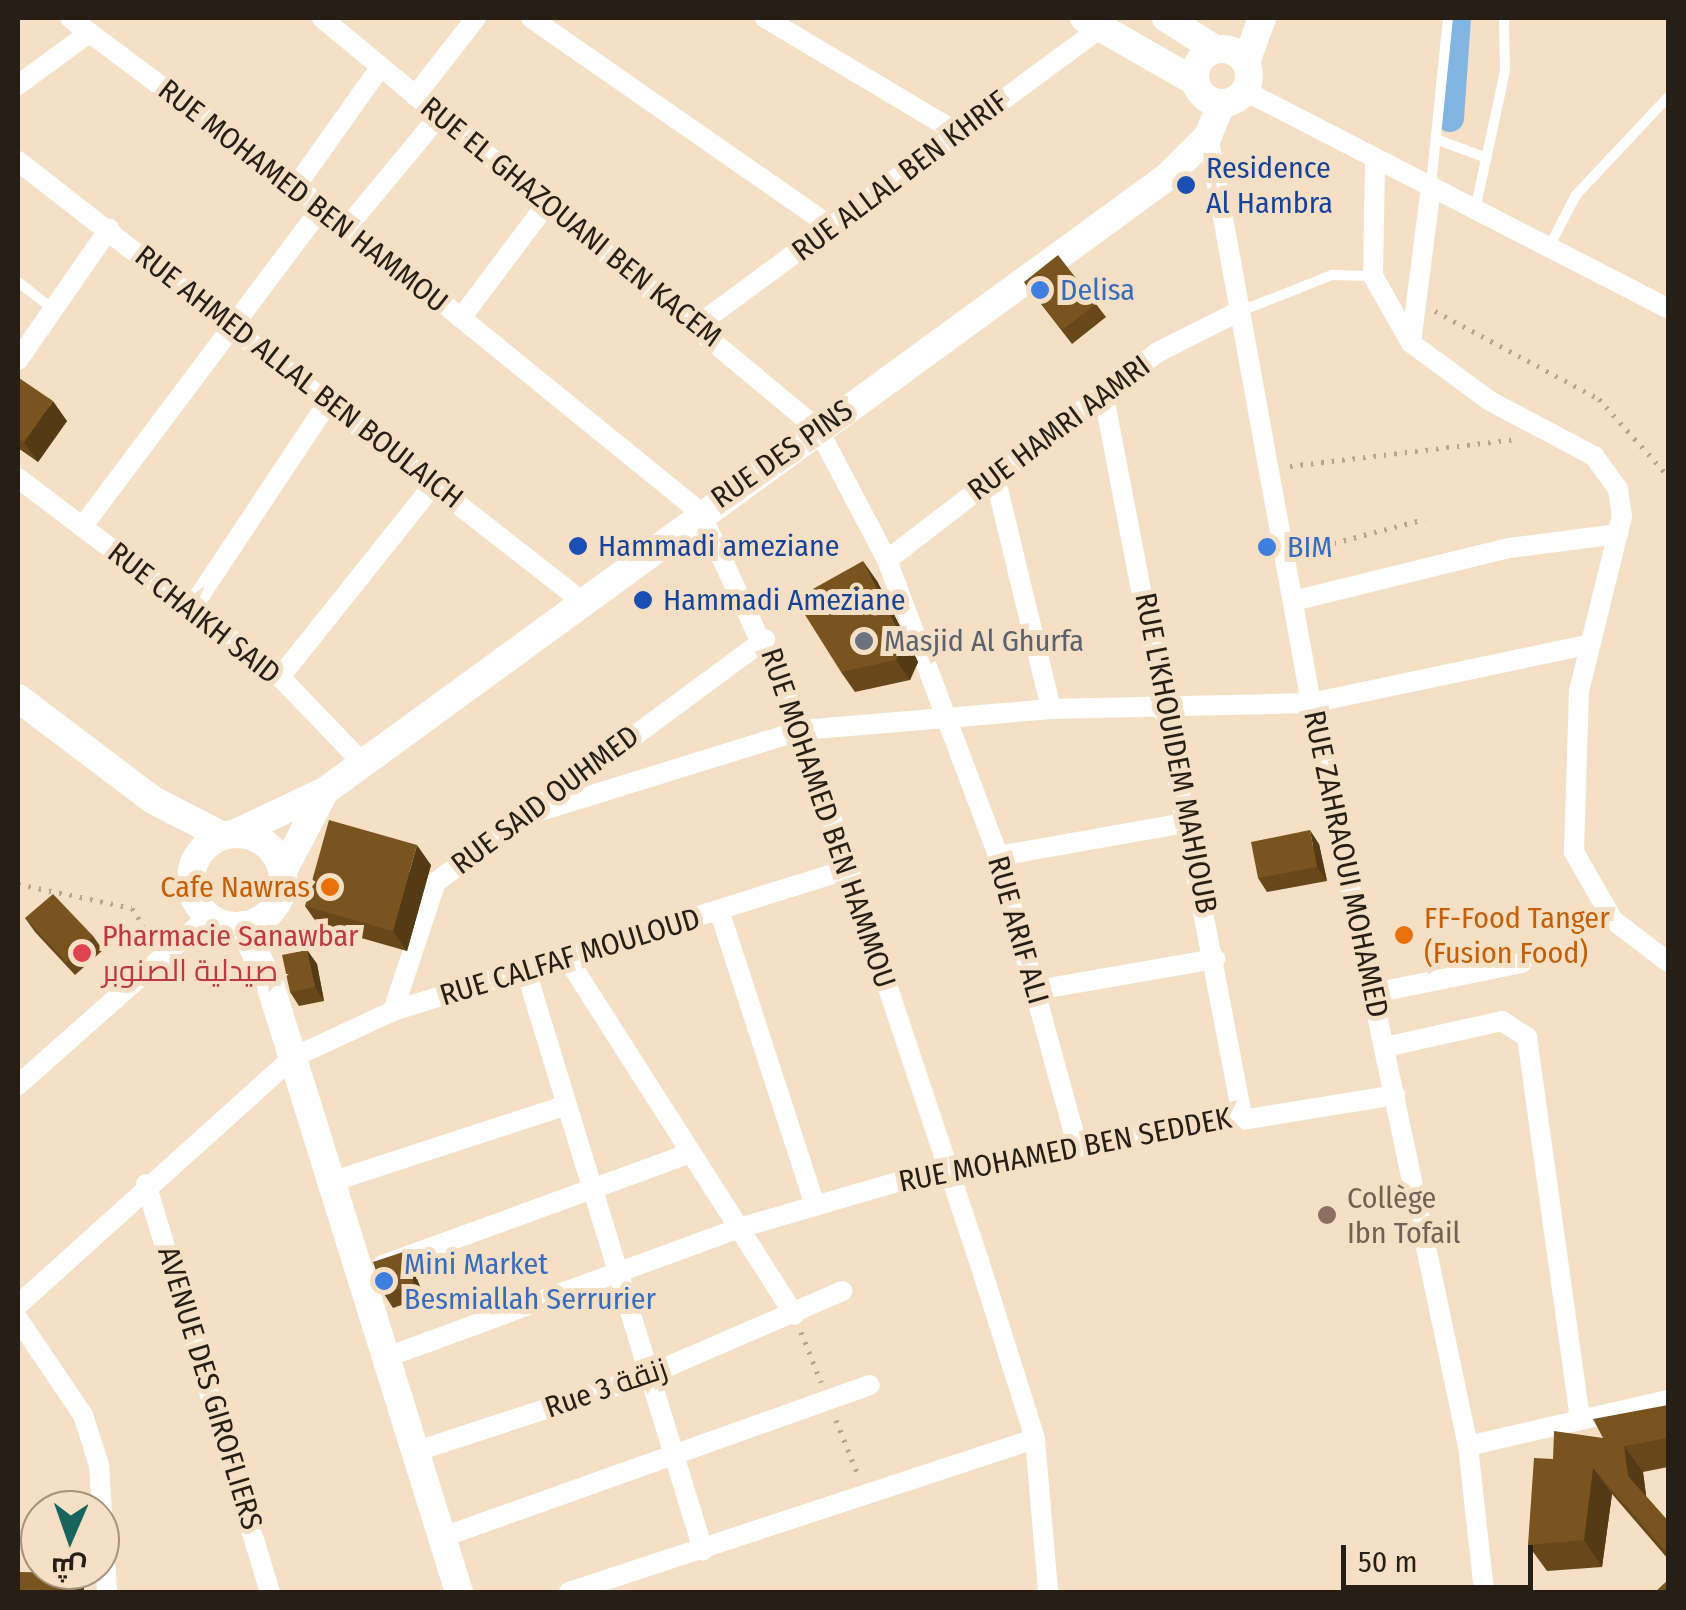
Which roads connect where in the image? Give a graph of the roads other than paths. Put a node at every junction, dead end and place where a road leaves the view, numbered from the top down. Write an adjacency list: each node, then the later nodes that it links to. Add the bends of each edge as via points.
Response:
1 (70, 18): 11 (street, RUE MOHAMED BEN HAMMOU)
2 (322, 18): 13 (street, RUE EL GHAZOUANI BEN KACEM)
3 (476, 18): 16 (street)
4 (531, 18): 32 (street)
5 (766, 18): 20 (street)
6 (1166, 18): 12 (street)
7 (1260, 18): 12 (street)
8 (1448, 18): 22 (lane)
9 (1504, 18): 23 (lane, via 1505,70)
10 (1092, 22): 14 (street); 20 (street, RUE ALLAL BEN KHRIF)
11 (89, 33): 15 (street); 26 (street, RUE MOHAMED BEN HAMMOU)
12 (1228, 54): 14 (street, via 1198,62); 17 (street)
13 (380, 68): 16 (street, RUE EL GHAZOUANI BEN KACEM); 26 (street)
14 (1194, 82): 17 (street)
15 (18, 85)
16 (415, 96): 19 (street, RUE EL GHAZOUANI BEN KACEM)
17 (1233, 97): 21 (street, RUE DES PINS); 25 (street)
18 (1668, 97): 34 (lane, via 1576,195)
19 (439, 116): 28 (street, RUE EL GHAZOUANI BEN KACEM); 31 (street)
20 (956, 132): 32 (street, RUE ALLAL BEN KHRIF)
21 (1208, 135): 39 (street, RUE ZAHRAOUI MOHAMED); 47 (street, RUE DES PINS, via 1186,162)
22 (1438, 140): 23 (lane); 27 (lane)
23 (1487, 158): 30 (lane)
24 (18, 161): 33 (street, RUE AHMED ALLAL BEN BOULAICH)
25 (1375, 162): 27 (street); 35 (street)
26 (296, 186): 29 (street, RUE MOHAMED BEN HAMMOU)
27 (1431, 186): 30 (street); 43 (street)
28 (549, 200): 40 (street); 41 (street, RUE EL GHAZOUANI BEN KACEM)
29 (323, 206): 31 (street, RUE MOHAMED BEN HAMMOU); 42 (street)
30 (1475, 211): 34 (street)
31 (348, 226): 40 (street, RUE MOHAMED BEN HAMMOU)
32 (832, 227): 41 (street, RUE ALLAL BEN KHRIF)
33 (109, 229): 37 (street); 42 (street, RUE AHMED ALLAL BEN BOULAICH)
34 (1548, 249): 38 (street)
35 (1373, 276): 39 (lane, via 1332,276); 43 (street)
36 (18, 282): 37 (lane)
37 (53, 308): 44 (street)
38 (1668, 308)
39 (1240, 311): 45 (street, RUE HAMRI AAMRI); 56 (street, RUE ZAHRAOUI MOHAMED)
40 (461, 318): 51 (street, RUE MOHAMED BEN HAMMOU)
41 (699, 324): 47 (street, RUE EL GHAZOUANI BEN KACEM)
42 (237, 326): 46 (street, RUE AHMED ALLAL BEN BOULAICH); 52 (street)
43 (1410, 343): 53 (street, via 1490,401 1594,456 1618,489)
44 (18, 360)
45 (1103, 392): 48 (street, RUE HAMRI AAMRI); 64 (street, RUE L'KHOUIDEM MAHJOUB)
46 (329, 401): 50 (street, RUE AHMED ALLAL BEN BOULAICH); 57 (street)
47 (818, 429): 51 (street, RUE DES PINS); 54 (street, RUE ARIF ALI)
48 (995, 477): 54 (street, RUE HAMRI AAMRI); 63 (street)
49 (18, 478): 52 (street, RUE CHAIKH SAID)
50 (435, 483): 55 (street, RUE AHMED ALLAL BEN BOULAICH); 60 (street)
51 (700, 512): 55 (street, RUE DES PINS); 58 (street, RUE MOHAMED BEN HAMMOU)
52 (82, 527): 57 (street, RUE CHAIKH SAID)
53 (1618, 534): 56 (street, via 1509,548); 59 (street)
54 (887, 560): 65 (street, RUE ARIF ALI)
55 (578, 598): 67 (street, RUE DES PINS)
56 (1294, 601): 62 (street, RUE ZAHRAOUI MOHAMED)
57 (190, 610): 60 (street, RUE CHAIKH SAID)
58 (765, 639): 66 (street, RUE MOHAMED BEN HAMMOU); 70 (street, RUE SAID OUHMED)
59 (1590, 644): 62 (street); 82 (street, via 1579,691 1574,852 1613,920)
60 (280, 677): 67 (street, RUE CHAIKH SAID)
61 (18, 698): 69 (street)
62 (1311, 703): 64 (street); 86 (street, RUE ZAHRAOUI MOHAMED)
63 (1051, 709): 64 (street); 65 (street)
64 (1169, 710): 71 (street, RUE L'KHOUIDEM MAHJOUB)
65 (948, 718): 66 (street); 73 (street, RUE ARIF ALI)
66 (802, 730): 70 (street); 75 (street, RUE MOHAMED BEN HAMMOU)
67 (360, 760): 68 (street, RUE DES PINS)
68 (325, 791): 72 (street, RUE DES PINS); 76 (street, RUE DES PINS)
69 (152, 800): 72 (street); 74 (street)
70 (521, 817): 87 (street, RUE SAID OUHMED, via 436,882)
71 (1192, 822): 73 (street); 81 (street, RUE L'KHOUIDEM MAHJOUB)
72 (230, 834): 74 (street); 76 (street, via 261,840)
73 (998, 856): 85 (street, RUE ARIF ALI)
74 (195, 861): 78 (street, via 192,884)
75 (852, 868): 77 (street, RUE CALFAF MOULOUD); 96 (street, RUE MOHAMED BEN HAMMOU)
76 (283, 871): 79 (street, via 279,900)
77 (720, 913): 80 (street, RUE CALFAF MOULOUD); 100 (street)
78 (209, 916): 79 (street); 90 (street)
79 (244, 926): 89 (street)
80 (567, 958): 84 (street, RUE CALFAF MOULOUD); 95 (street)
81 (1216, 959): 85 (street); 93 (street, RUE L'KHOUIDEM MAHJOUB)
82 (1668, 962)
83 (1522, 963): 86 (street)
84 (525, 968): 87 (street, RUE CALFAF MOULOUD); 92 (street)
85 (1036, 990): 94 (street, RUE ARIF ALI)
86 (1374, 994): 88 (street, RUE ZAHRAOUI MOHAMED)
87 (392, 1011): 89 (street, RUE CALFAF MOULOUD)
88 (1385, 1047): 91 (street, RUE ZAHRAOUI MOHAMED); 112 (street, via 1502,1021 1528,1036)
89 (292, 1058): 97 (street); 98 (street, RUE CALFAF MOULOUD)
90 (18, 1085)
91 (1396, 1095): 93 (street, RUE MOHAMED BEN SEDDEK); 114 (street, RUE ZAHRAOUI MOHAMED)
92 (564, 1106): 97 (street); 99 (street)
93 (1242, 1115): 94 (street, RUE MOHAMED BEN SEDDEK)
94 (1077, 1145): 96 (street, RUE MOHAMED BEN SEDDEK)
95 (686, 1155): 99 (street); 101 (street)
96 (945, 1168): 100 (street, RUE MOHAMED BEN SEDDEK); 113 (street, RUE MOHAMED BEN HAMMOU)
97 (331, 1182): 102 (street)
98 (146, 1184): 105 (street, RUE CALFAF MOULOUD); 120 (street, AVENUE DES GIROFLIERS)
99 (591, 1193): 102 (street); 103 (street)
100 (814, 1205): 101 (street, RUE MOHAMED BEN SEDDEK)
101 (739, 1228): 103 (street, RUE MOHAMED BEN SEDDEK); 106 (street)
102 (358, 1274): 108 (street)
103 (616, 1274): 108 (street, RUE MOHAMED BEN SEDDEK); 109 (street)
104 (842, 1291): 106 (street, Rue 3 زنقة)
105 (18, 1305)
106 (794, 1316): 109 (street, Rue 3 زنقة)
107 (18, 1319): 119 (street, via 82,1415 100,1465)
108 (387, 1357): 115 (street)
109 (646, 1376): 115 (street, Rue 3 زنقة); 116 (street)
110 (870, 1385): 116 (street)
111 (1668, 1400): 112 (street)
112 (1580, 1419): 114 (street)
113 (1035, 1438): 118 (street); 123 (street, RUE MOHAMED BEN HAMMOU)
114 (1468, 1446): 124 (street, RUE ZAHRAOUI MOHAMED)
115 (414, 1452): 117 (street)
116 (671, 1459): 117 (street); 118 (street)
117 (442, 1538): 121 (street)
118 (703, 1550): 122 (street)
119 (108, 1592)
120 (270, 1592)
121 (459, 1592)
122 (569, 1592)
123 (1048, 1592)
124 (1484, 1592)

